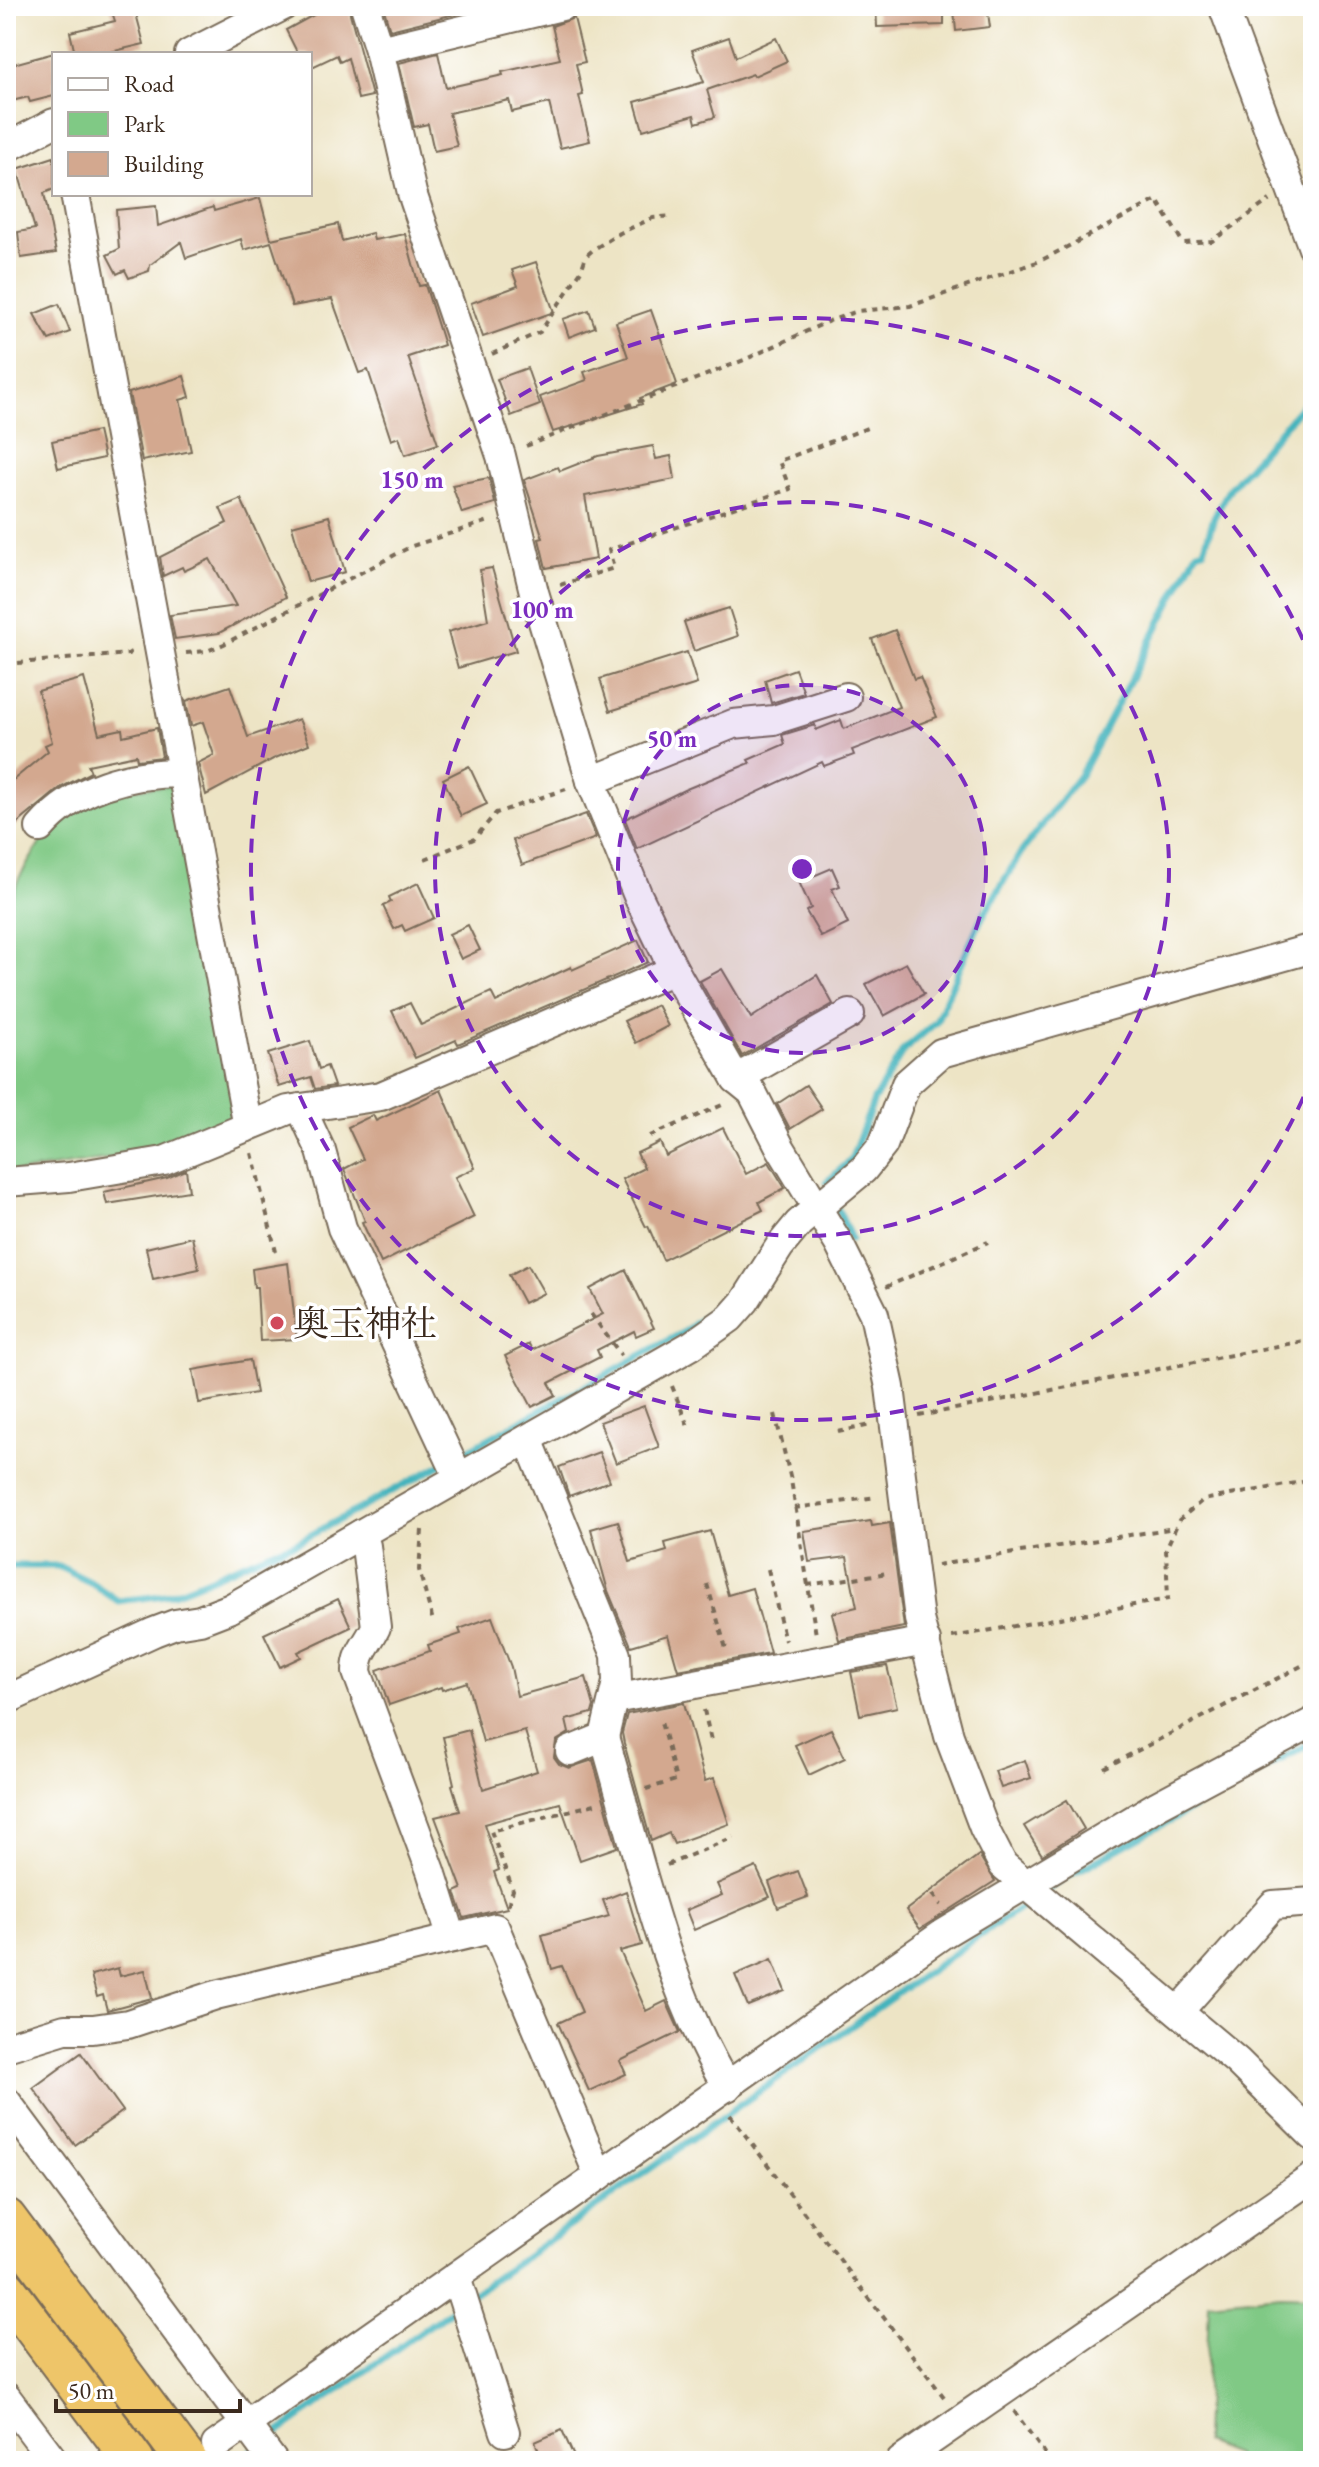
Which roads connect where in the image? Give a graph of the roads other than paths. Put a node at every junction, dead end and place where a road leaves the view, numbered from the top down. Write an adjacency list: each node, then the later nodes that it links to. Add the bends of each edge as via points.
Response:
1 (283, 6): 6 (street)
2 (365, 6): 5 (street)
3 (562, 6): 5 (street)
4 (1223, 6): 10 (street)
5 (379, 50): 13 (street, via 412,193 501,456 534,592)
6 (193, 52)
7 (52, 124): 8 (street)
8 (6, 148)
9 (75, 196): 12 (street)
10 (1313, 248)
11 (846, 697): 13 (street, via 774,720 733,724)
12 (182, 773): 14 (street, via 108,783 84,792); 20 (street)
13 (591, 781): 16 (street)
14 (40, 828)
15 (1313, 948): 22 (street, via 941,1053 906,1084 883,1145 863,1170)
16 (674, 970): 18 (street); 19 (street, via 381,1096)
17 (850, 1014): 18 (street)
18 (744, 1086): 22 (street)
19 (301, 1108): 20 (street); 24 (street, via 321,1151 342,1228)
20 (245, 1128): 21 (street, via 164,1161)
21 (6, 1182)
22 (818, 1206): 23 (street, via 780,1246 730,1318); 26 (street, via 866,1296 883,1347)
23 (528, 1439): 24 (street); 27 (street, via 616,1655)
24 (459, 1478): 25 (street)
25 (361, 1534): 28 (street, via 231,1608 154,1632); 34 (street, via 376,1627 357,1659 357,1672)
26 (926, 1641): 27 (street); 32 (street, via 949,1736 984,1828 1003,1865)
27 (614, 1699): 30 (street)
28 (6, 1700)
29 (1313, 1722): 32 (street)
30 (604, 1737): 31 (street); 37 (street, via 664,1950)
31 (570, 1751)
32 (1026, 1884): 35 (street); 37 (street, via 943,1934)
33 (1313, 1902): 35 (street, via 1273,1905)
34 (452, 1938): 36 (street, via 216,1995 128,2024 65,2029); 40 (street, via 495,1928)
35 (1179, 2011): 39 (street)
36 (6, 2047)
37 (720, 2091): 40 (street)
38 (6, 2101): 46 (street)
39 (1313, 2136)
40 (599, 2176): 43 (street)
41 (1313, 2177): 52 (street)
42 (6, 2219): 48 (highway)
43 (456, 2277): 46 (street); 47 (street)
44 (6, 2290): 50 (highway)
45 (6, 2397): 49 (street)
46 (245, 2424): 48 (street); 51 (street)
47 (505, 2432)
48 (202, 2453)
49 (54, 2461)
50 (134, 2461)
51 (273, 2461)
52 (901, 2461)

